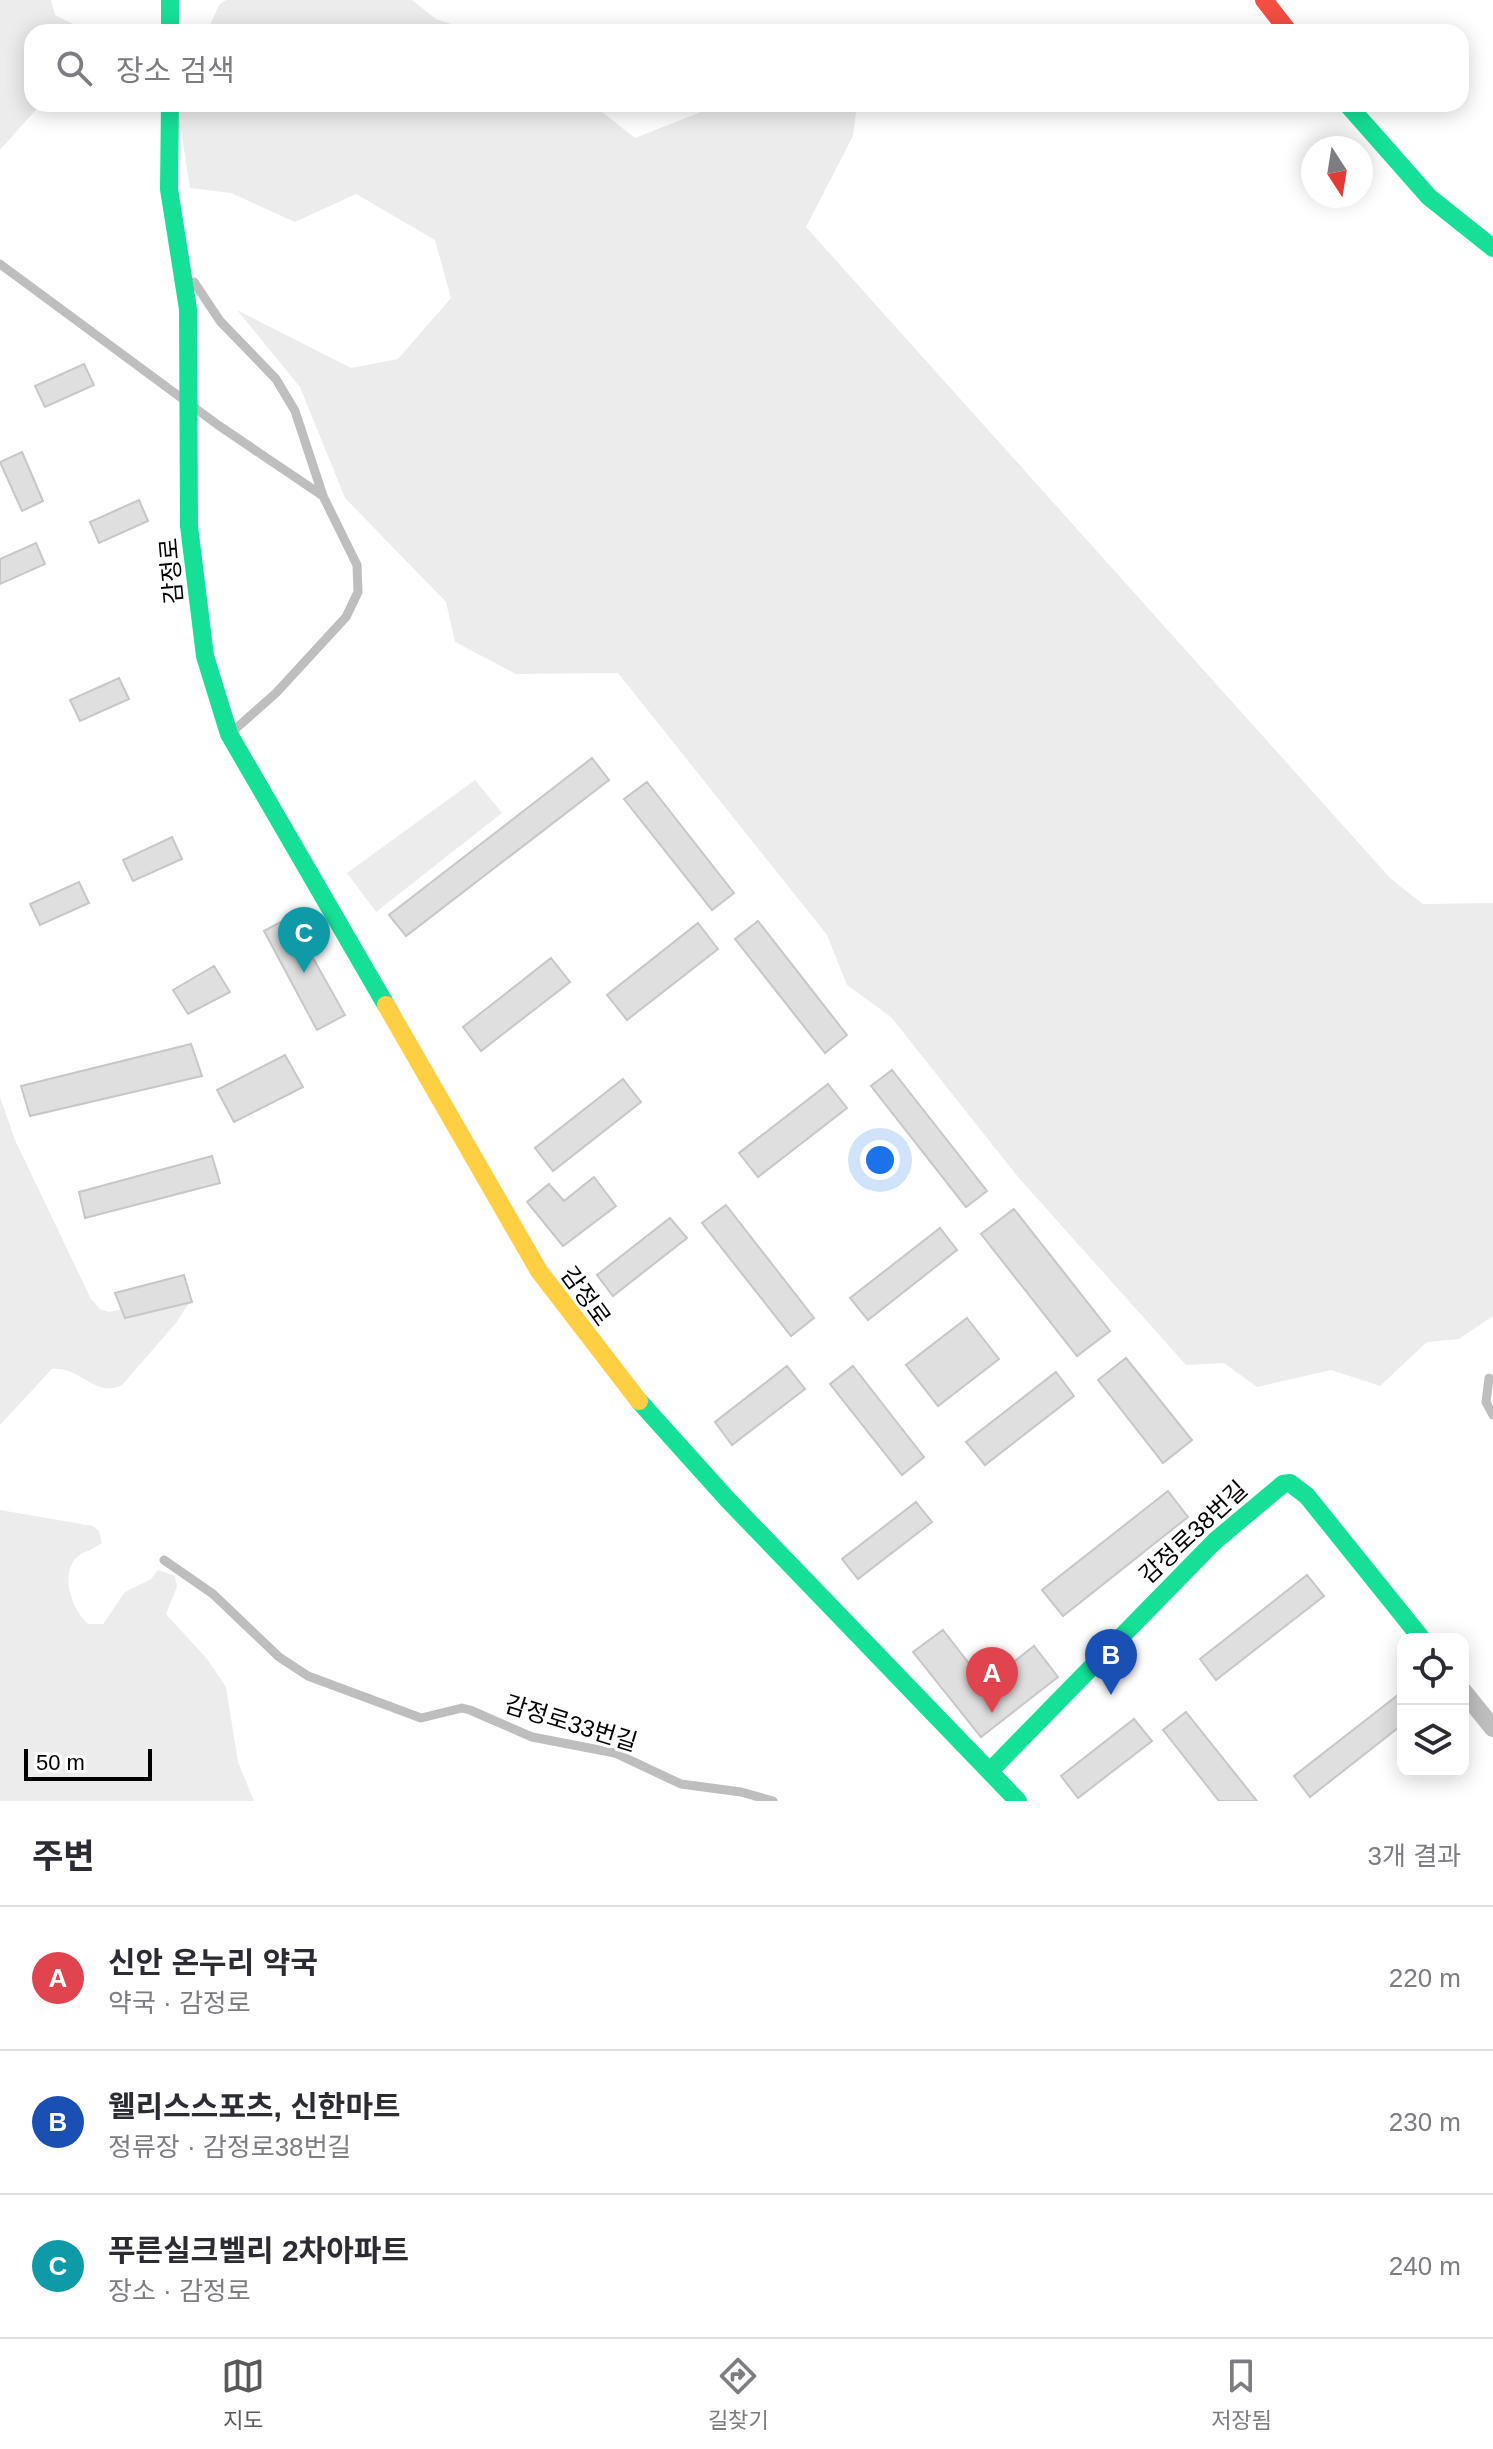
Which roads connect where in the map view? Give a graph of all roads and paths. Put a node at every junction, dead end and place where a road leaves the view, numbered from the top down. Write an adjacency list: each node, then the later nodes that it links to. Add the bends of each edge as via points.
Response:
1 (170, 0): 3 (street)
2 (1264, 0): 4 (street)
3 (170, 24)
4 (1283, 24)
5 (170, 112): 8 (street, 감정로, via 169,189)
6 (1354, 112): 7 (street, via 1429,197)
7 (1493, 248)
8 (182, 250): 10 (street, 감정로, via 188,312); 11 (lane, 감정로, via 208,305 276,379 295,411)
9 (0, 264): 10 (lane, 감정로)
10 (186, 400): 11 (lane, 감정로); 12 (street, 감정로, via 191,536 203,655)
11 (323, 496): 12 (lane, 감정로, via 357,565 360,581 354,604 276,693)
12 (229, 734): 19 (street, 감정로, via 569,1317 710,1483)
13 (1489, 1378): 14 (lane, via 1486,1402)
14 (1493, 1415)
15 (164, 1560): 20 (lane, 감정로33번길, via 225,1604 292,1668 326,1685 421,1718 470,1710 532,1737 615,1753 681,1784)
16 (1417, 1633): 19 (street, 감정로38번길, via 1307,1496 1290,1483 1283,1484 1206,1550)
17 (1469, 1698): 18 (street)
18 (1493, 1728)
19 (991, 1770): 21 (street, 감정로)
20 (773, 1801)
21 (1018, 1801)

